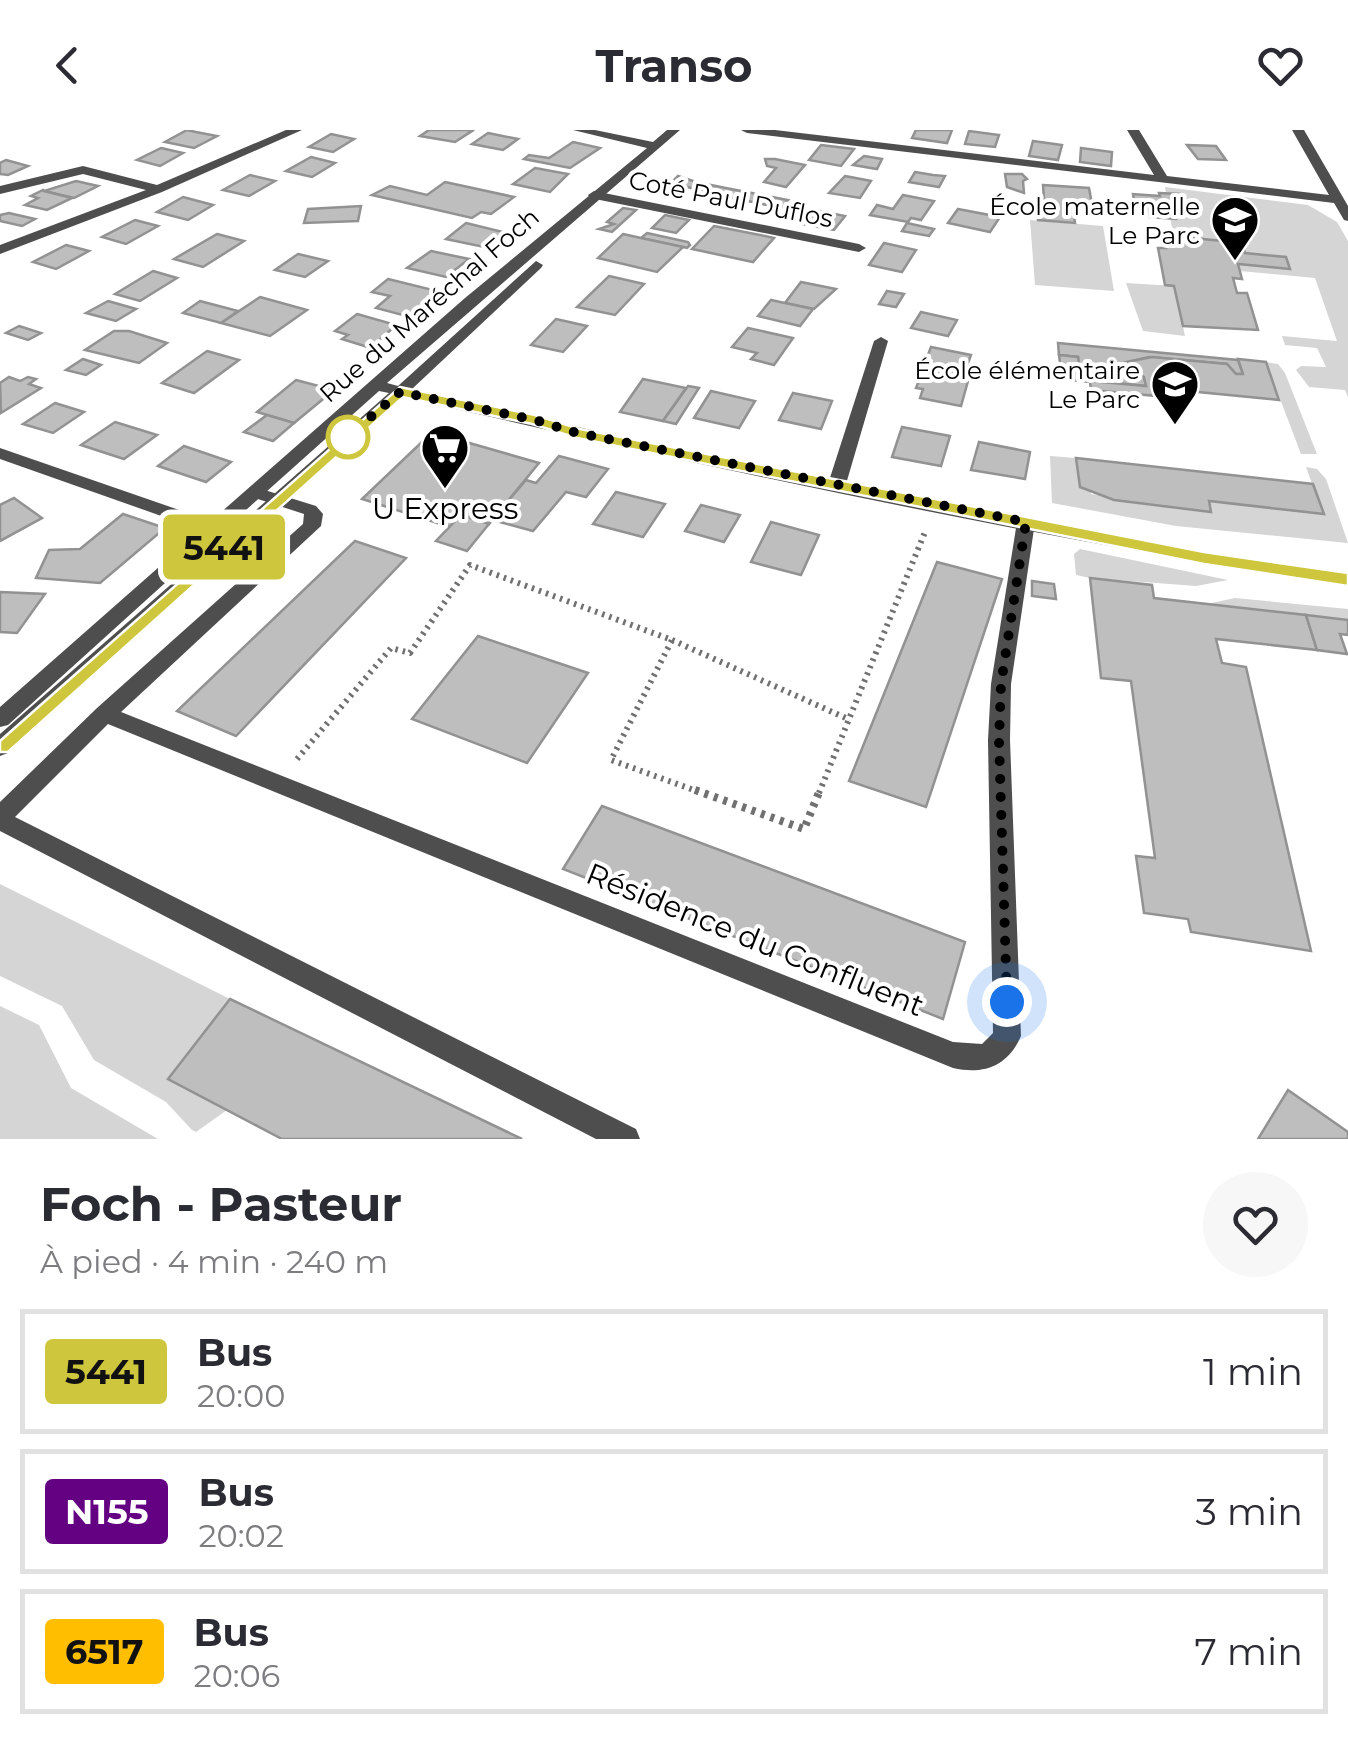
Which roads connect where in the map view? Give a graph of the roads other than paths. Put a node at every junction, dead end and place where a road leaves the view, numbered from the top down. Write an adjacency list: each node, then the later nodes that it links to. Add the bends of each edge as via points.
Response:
1 (296, 130): 9 (street)
2 (579, 130): 7 (street)
3 (674, 130): 7 (street, Rue du Maréchal Foch)
4 (748, 130): 8 (street)
5 (1133, 130): 8 (street)
6 (1298, 130): 12 (street)
7 (655, 146): 11 (street, Rue du Maréchal Foch)
8 (1163, 180): 12 (street)
9 (158, 189): 10 (street, via 83,170); 15 (street)
10 (0, 190)
11 (601, 196): 14 (street, Coté Paul Duflos); 17 (street, Rue du Maréchal Foch); 18 (street, Rue du Maréchal Foch)
12 (1338, 200): 13 (street)
13 (1348, 217)
14 (858, 248)
15 (0, 250)
16 (881, 342): 20 (street)
17 (378, 386): 18 (street); 21 (street, Rue du Maréchal Foch)
18 (400, 392): 20 (street); 22 (street, Rue du Maréchal Foch)
19 (0, 452): 24 (street)
20 (837, 484): 23 (street)
21 (256, 492): 22 (street); 24 (street, Rue du Maréchal Foch)
22 (279, 499): 25 (street, Rue du Maréchal Foch); 27 (street, via 314,514 307,532)
23 (1026, 522): 26 (street); 27 (street, Résidence du Confluent, via 999,740 1008,1036 988,1058 953,1055)
24 (214, 528): 25 (street); 28 (street, Rue du Maréchal Foch)
25 (237, 536): 29 (street, Rue du Maréchal Foch)
26 (1348, 580)
27 (105, 714): 30 (street)
28 (0, 720)
29 (0, 746)
30 (0, 818): 31 (street)
31 (626, 1139)

